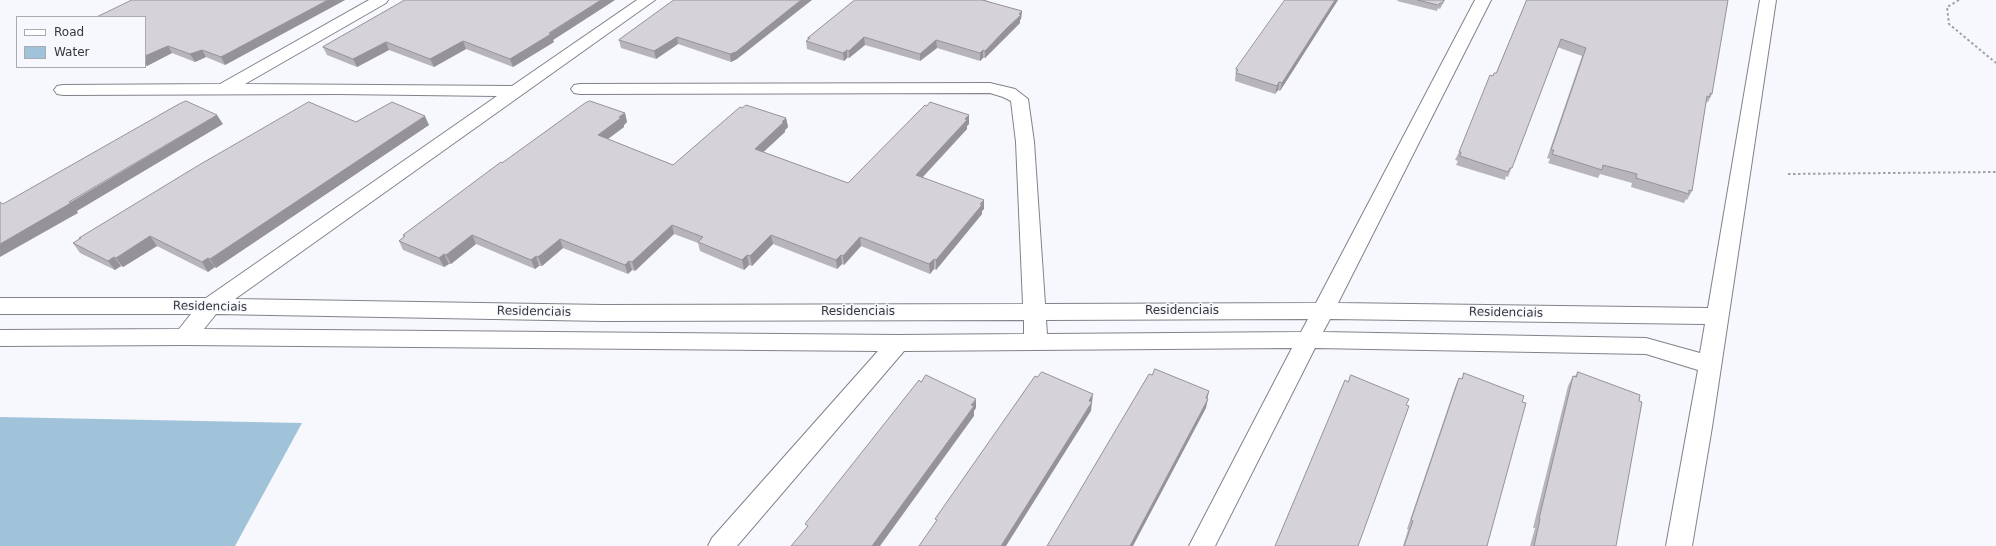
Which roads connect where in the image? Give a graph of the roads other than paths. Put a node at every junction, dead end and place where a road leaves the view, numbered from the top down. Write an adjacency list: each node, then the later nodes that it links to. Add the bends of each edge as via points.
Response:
1 (380, 0): 5 (street)
2 (647, 0): 8 (street)
3 (1483, 0): 11 (street)
4 (1768, 0): 14 (street)
5 (225, 89): 7 (street); 8 (street)
6 (580, 89): 12 (street, via 990,88 1009,93 1019,99 1025,142)
7 (62, 90)
8 (515, 91): 10 (street)
9 (0, 306): 10 (street, Residenciais)
10 (210, 306): 13 (street, Residenciais); 15 (street)
11 (1324, 311): 12 (street, Residenciais); 14 (street, Residenciais); 17 (street)
12 (1035, 312): 13 (street, Residenciais); 20 (street)
13 (604, 313): 18 (street)
14 (1717, 316): 21 (street)
15 (185, 337): 16 (street); 18 (street)
16 (0, 338)
17 (1309, 340): 20 (street); 21 (street, via 1646,346); 23 (street)
18 (594, 341): 19 (street)
19 (898, 343): 20 (street); 22 (street)
20 (1036, 343)
21 (1709, 365): 24 (street)
22 (721, 546)
23 (1202, 546)
24 (1679, 546)

